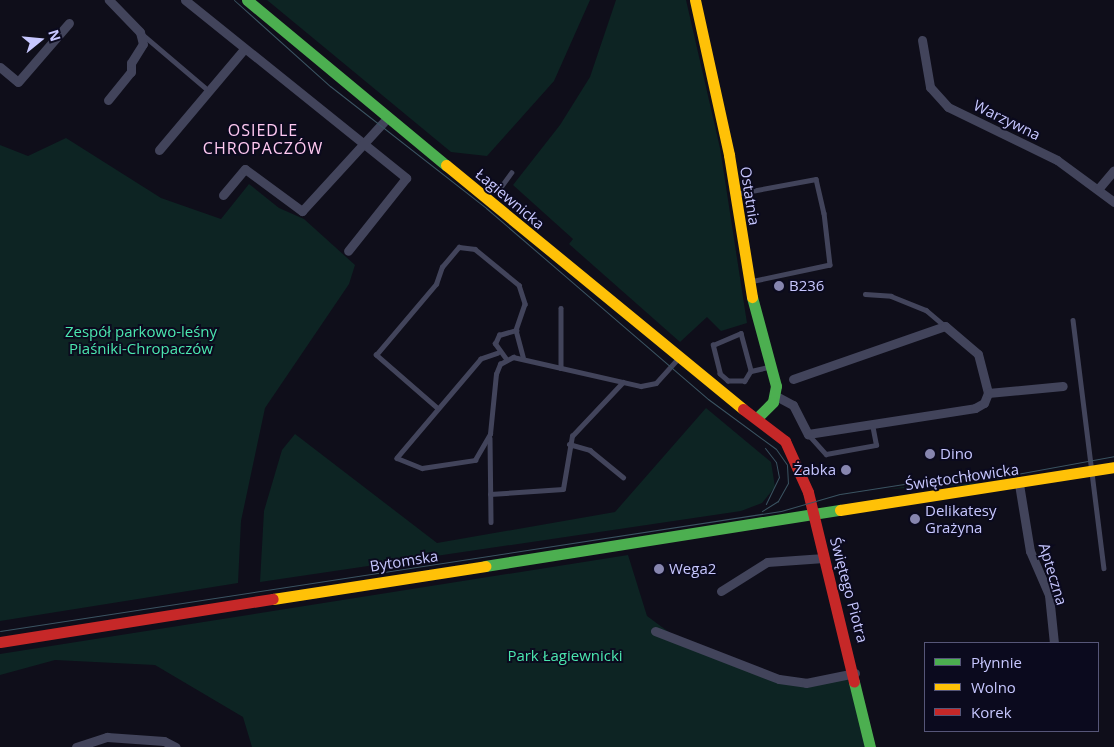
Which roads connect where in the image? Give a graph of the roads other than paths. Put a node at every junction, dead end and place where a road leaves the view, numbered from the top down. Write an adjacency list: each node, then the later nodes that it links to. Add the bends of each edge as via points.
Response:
1 (185, 0): 8 (street)
2 (247, 0): 12 (street, Łagiewnicka)
3 (695, 0): 19 (street, Ostatnia)
4 (111, 1): 6 (street)
5 (69, 23): 9 (street, via 18,82)
6 (140, 32): 10 (lane); 11 (street, via 142,44 130,63 131,72)
7 (922, 40): 18 (street, Warzywna, via 930,87 948,107 1057,160)
8 (244, 49): 10 (street); 13 (street)
9 (0, 67)
10 (208, 90): 14 (street)
11 (108, 100)
12 (388, 117): 13 (street); 31 (street, Łagiewnicka)
13 (363, 143): 20 (street, via 302,211 245,169); 22 (street, via 406,178)
14 (159, 150)
15 (1114, 170): 18 (street)
16 (511, 173): 17 (lane)
17 (500, 188)
18 (1099, 188): 21 (street, Warzywna)
19 (735, 194): 23 (street, Ostatnia); 23 (lane, via 816,179 824,213 830,265)
20 (223, 195)
21 (1114, 202)
22 (348, 251)
23 (748, 282): 33 (street, Ostatnia)
24 (865, 294): 27 (lane, via 891,296 926,310)
25 (561, 308): 34 (lane)
26 (1074, 320): 48 (lane)
27 (945, 326): 36 (street); 39 (street, via 978,354)
28 (516, 330): 29 (lane, via 499,335); 30 (lane); 41 (lane, via 525,304 519,285 475,249 459,247 442,267 436,284 376,355)
29 (498, 353): 32 (lane); 41 (lane, via 481,359)
30 (523, 357): 32 (lane); 34 (lane)
31 (678, 358): 37 (lane, via 656,383); 42 (street, Łagiewnicka)
32 (506, 359): 44 (lane, via 496,374)
33 (772, 366): 35 (lane); 40 (street, Ostatnia)
34 (561, 368): 37 (lane)
35 (751, 370): 35 (lane, via 740,333 713,344 720,374 728,381 745,381)
36 (792, 379)
37 (623, 382): 46 (lane, via 577,427)
38 (1063, 386): 39 (street)
39 (988, 393): 43 (street, via 984,403 975,408)
40 (776, 396): 42 (street); 45 (street, via 793,405)
41 (437, 408): 44 (lane, via 397,458 422,468 466,464 482,453)
42 (757, 418): 52 (street, via 793,452)
43 (871, 422): 45 (street); 45 (lane, via 876,445 834,453 821,452)
44 (490, 434): 51 (lane)
45 (808, 434)
46 (569, 444): 49 (lane, via 590,450); 51 (lane, via 563,489)
47 (1114, 467): 48 (street, Świętochłowicka)
48 (1092, 471): 50 (street, Świętochłowicka); 55 (lane)
49 (623, 477)
50 (1019, 484): 52 (street, Świętochłowicka); 59 (street, Apteczna, via 1030,552 1048,595)
51 (490, 494): 53 (lane)
52 (814, 516): 54 (street, Świętego Piotra); 58 (street, Bytomska)
53 (491, 522)
54 (824, 558): 56 (street, via 767,562); 60 (street, Świętego Piotra)
55 (1104, 568)
56 (721, 591)
57 (655, 631): 60 (street, via 779,679 806,683)
58 (0, 642)
59 (1054, 642)
60 (855, 673): 64 (street, Świętego Piotra)
61 (97, 744): 62 (street); 63 (street, via 164,741)
62 (76, 747)
63 (176, 747)
64 (870, 747)

